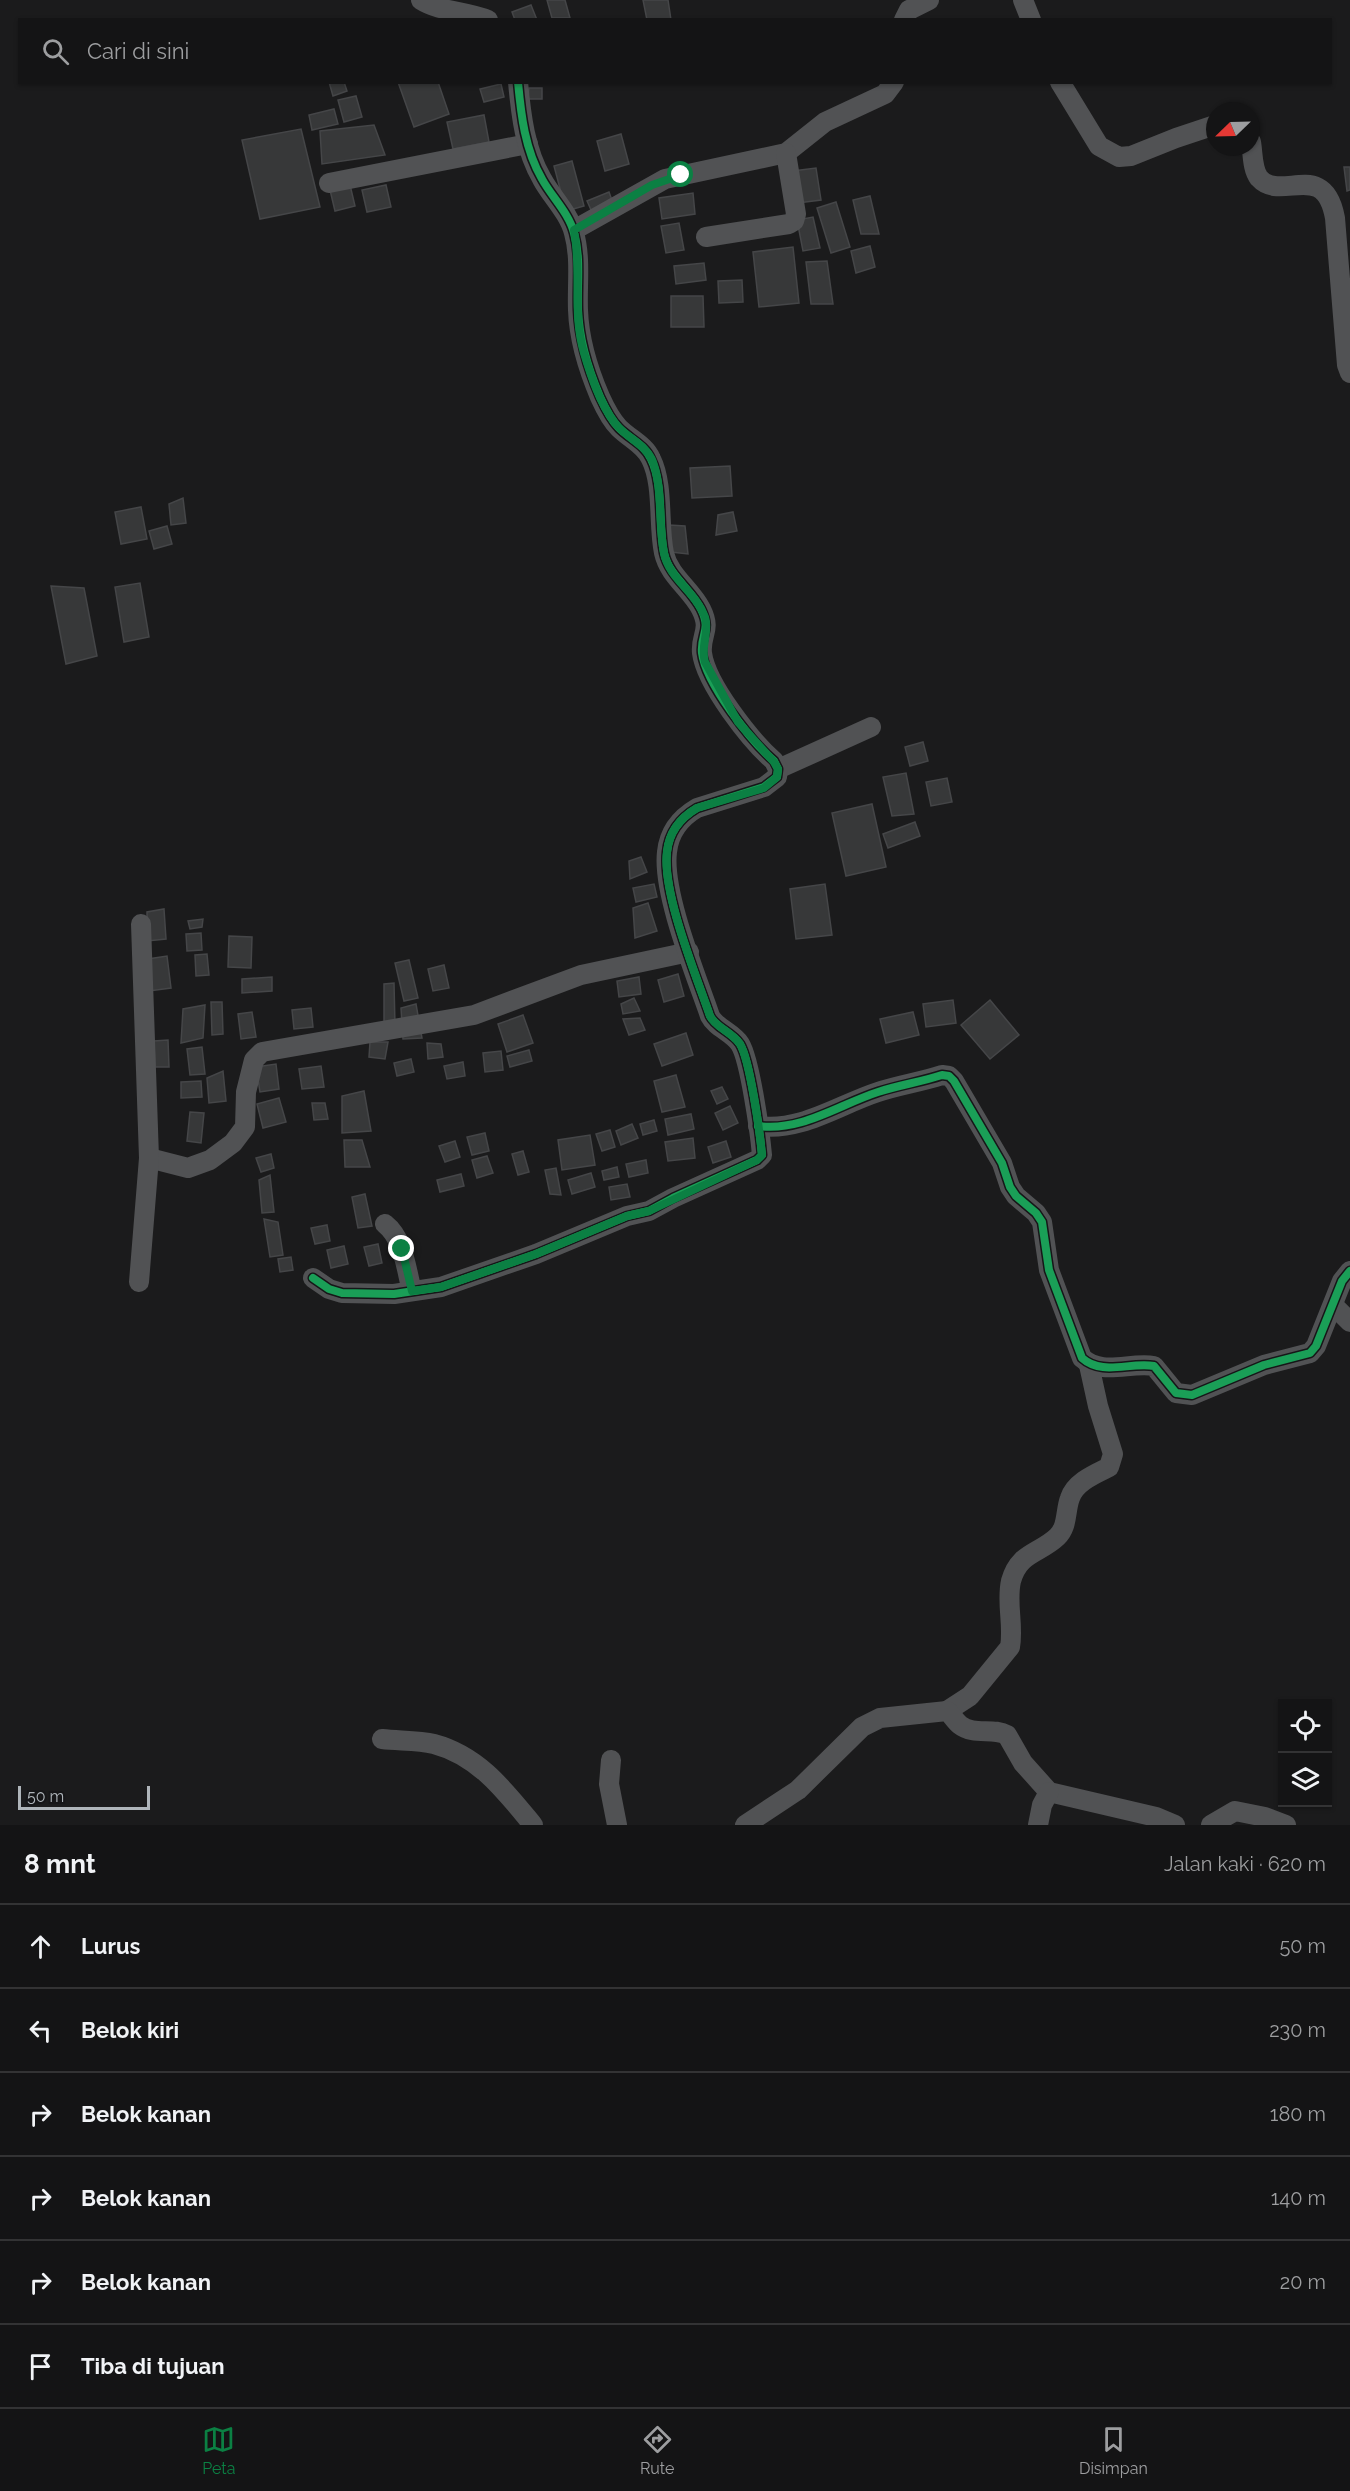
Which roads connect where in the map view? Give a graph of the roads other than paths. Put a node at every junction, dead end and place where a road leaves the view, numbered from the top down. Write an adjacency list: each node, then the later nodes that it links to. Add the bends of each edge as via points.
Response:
1 (421, 0): 4 (street, via 430,6)
2 (929, 0): 5 (street, via 909,10)
3 (1023, 0): 6 (street)
4 (483, 18)
5 (905, 18)
6 (1030, 18)
7 (518, 84): 11 (street)
8 (892, 84): 12 (street, via 885,94 825,122)
9 (1061, 84): 10 (street, via 1099,146 1119,157)
10 (1206, 128)
11 (528, 144): 14 (street); 15 (street, via 540,175)
12 (786, 153): 15 (street, via 665,179); 16 (street, via 794,221)
13 (1253, 156): 17 (street, via 1259,178 1274,184 1315,186 1330,196)
14 (329, 183)
15 (574, 230): 19 (street, via 580,337 597,388 614,422 652,460 664,553 671,570 705,618 702,653 711,675 738,722)
16 (706, 237)
17 (1350, 373)
18 (871, 727): 19 (street)
19 (778, 769): 21 (street, via 777,777 764,788 697,808 675,826 666,853 668,873)
20 (141, 924): 23 (street)
21 (689, 952): 22 (street, via 712,1020 731,1033 744,1051); 23 (street, via 581,975 474,1015 262,1053 254,1060 246,1092 245,1127 233,1143 210,1160 188,1168)
22 (758, 1126): 28 (street, via 762,1155 757,1160 649,1211 627,1216 536,1254 441,1287); 31 (street, via 793,1126 880,1092 949,1076 1002,1163 1010,1187 1042,1222 1048,1270 1082,1358)
23 (150, 1158): 27 (street)
24 (385, 1224): 28 (street, via 402,1249)
25 (1350, 1271): 29 (street)
26 (313, 1278): 28 (street, via 342,1293)
27 (139, 1282)
28 (412, 1291)
29 (1333, 1305): 30 (street); 31 (street, via 1310,1353 1264,1365 1192,1395 1176,1393 1154,1366)
30 (1350, 1322)
31 (1089, 1365): 32 (street, via 1112,1462 1078,1486 1070,1498 1058,1537 1023,1560 1017,1569 1011,1582 1010,1647 970,1696)
32 (947, 1711): 35 (street, via 966,1729 1007,1735 1023,1763); 38 (street, via 880,1718 862,1727 798,1790)
33 (382, 1739): 36 (street, via 433,1744 463,1755 493,1777)
34 (611, 1760): 37 (street, via 609,1784)
35 (1049, 1792): 39 (street); 40 (street)
36 (533, 1825)
37 (617, 1825)
38 (745, 1825)
39 (1038, 1825)
40 (1175, 1825)
41 (1211, 1825): 42 (street, via 1235,1811)
42 (1286, 1825)

